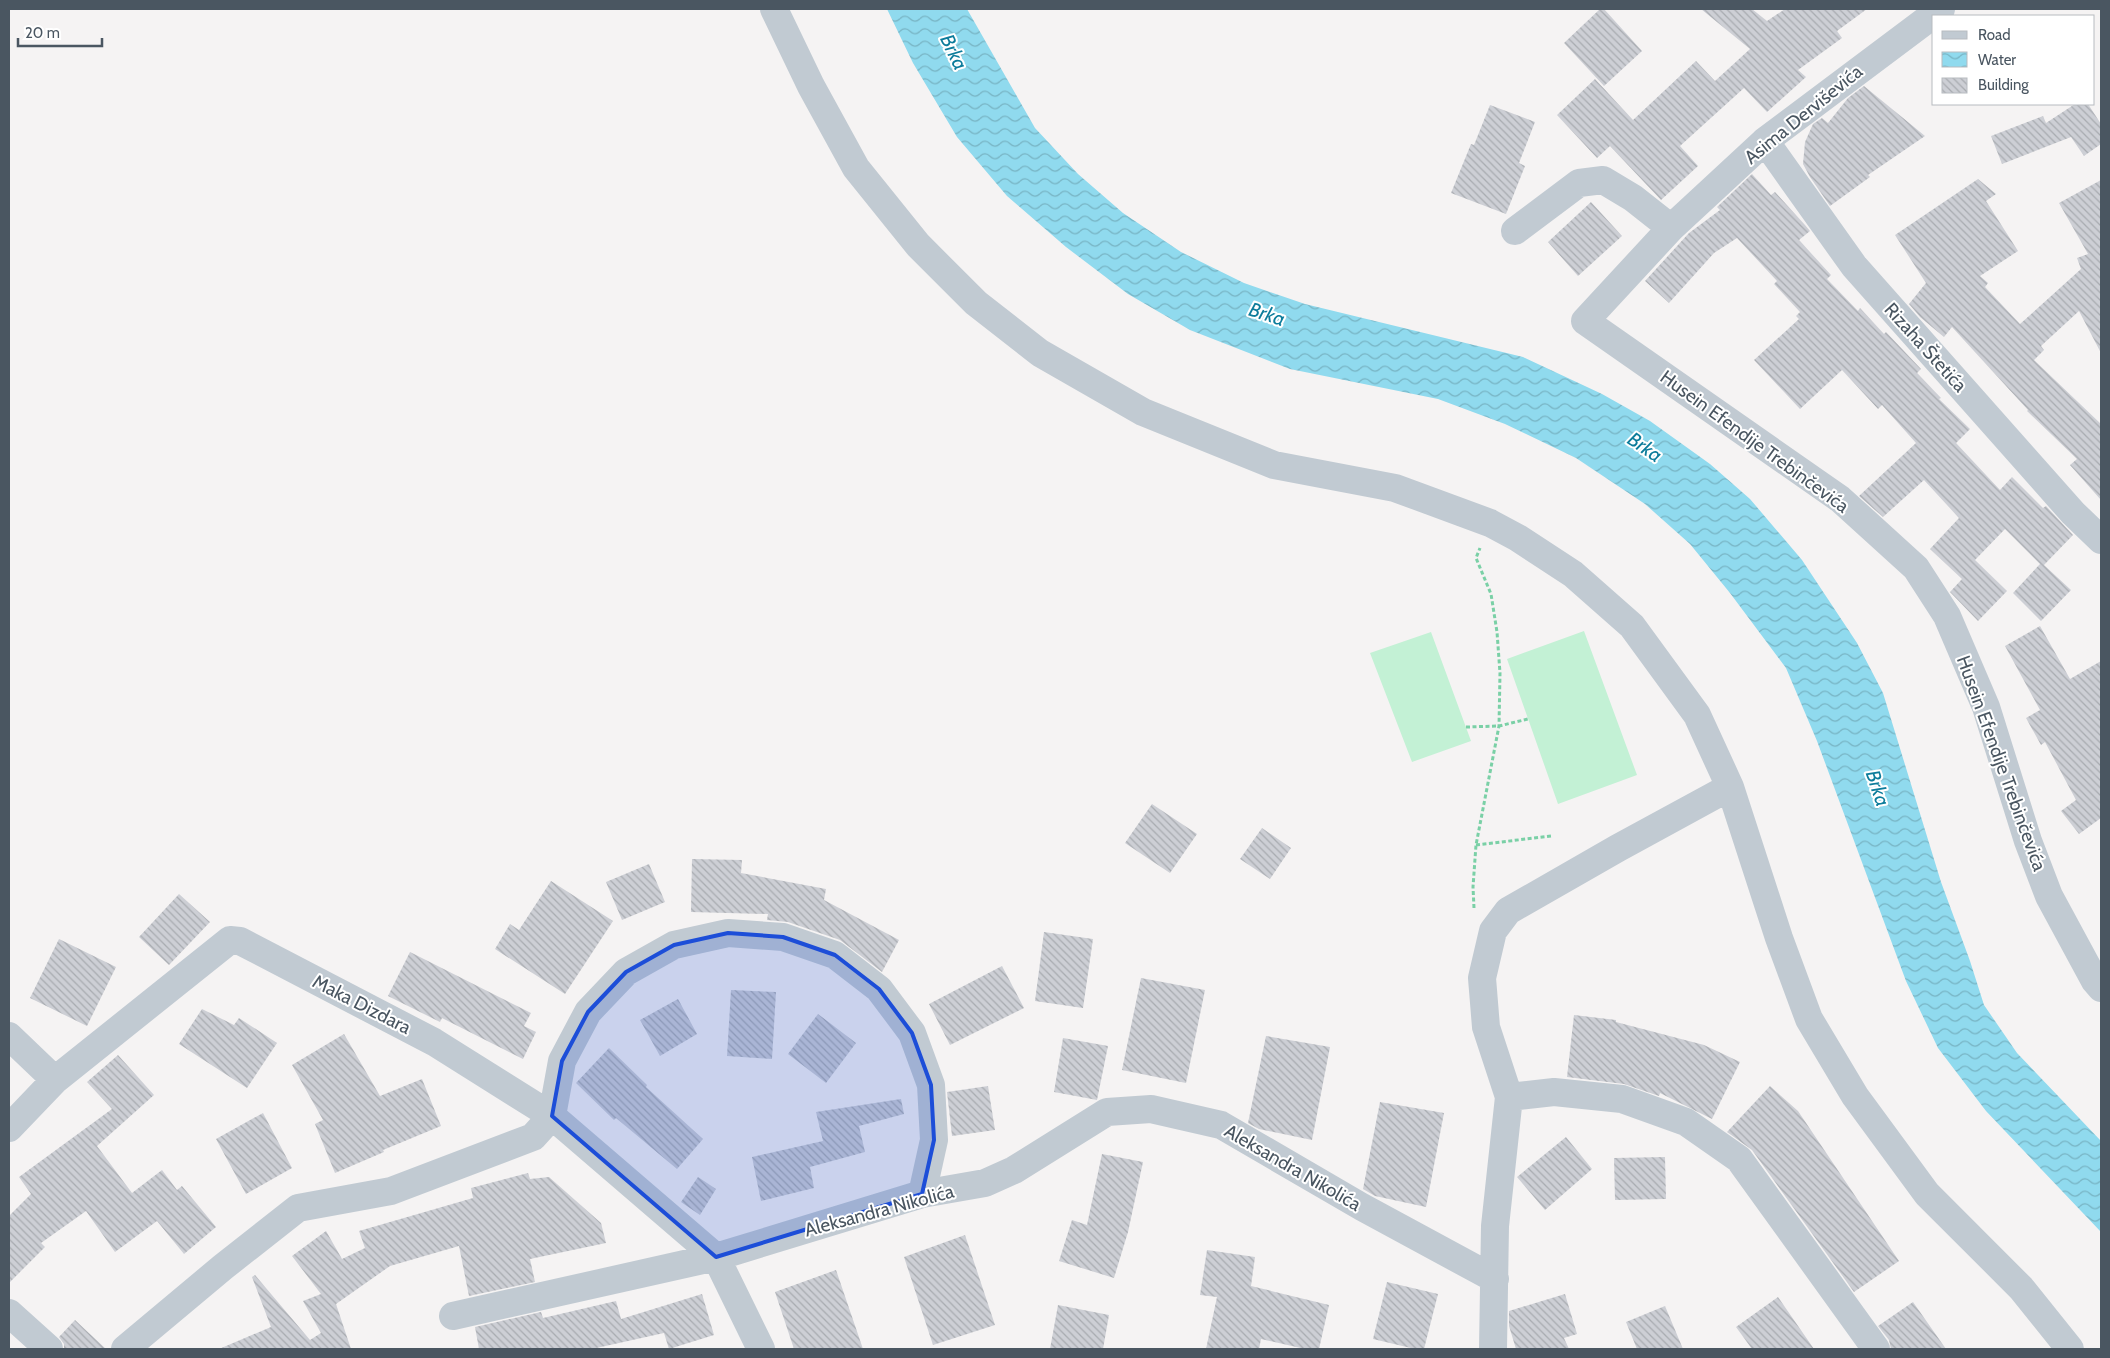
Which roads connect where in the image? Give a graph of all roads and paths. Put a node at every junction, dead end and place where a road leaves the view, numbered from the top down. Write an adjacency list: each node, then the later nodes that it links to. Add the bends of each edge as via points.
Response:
1 (774, 9): 7 (street, via 856,168 924,252 976,303 1040,353 1143,412 1274,465 1395,488)
2 (1932, 16): 3 (street, Asima Derviševića)
3 (1766, 141): 4 (street, Asima Derviševića); 8 (street, Rizaha Štetića, via 1854,266 2073,513)
4 (1671, 228): 5 (street, via 1603,180 1579,183); 6 (street, Asima Derviševića)
5 (1514, 231)
6 (1586, 321): 16 (street, Husein Efendije Trebinčevića, via 1840,500 1916,568 1948,616 1986,707 2028,841 2049,896)
7 (1490, 523): 10 (path, via 1476,558 1491,594 1497,632); 12 (street, via 1573,574 1632,626 1697,715)
8 (2101, 540)
9 (1528, 719): 10 (path)
10 (1499, 726): 11 (path); 14 (path)
11 (1466, 727)
12 (1730, 787): 15 (street, via 1508,911 1493,931); 32 (street, via 1778,938 1809,1018 1850,1088 1927,1194 2021,1288)
13 (1551, 836): 14 (path)
14 (1476, 845): 15 (path, via 1474,916)
15 (1488, 948): 19 (street, via 1482,978 1486,1027)
16 (2099, 982)
17 (9, 1036): 18 (street)
18 (56, 1080): 20 (street, Maka Dizdara, via 230,940 240,941 434,1042); 21 (street, Maka Dizdara)
19 (1509, 1097): 24 (street, via 1495,1226); 31 (street, via 1554,1092 1622,1099 1686,1122 1739,1159)
20 (552, 1116): 22 (street, via 562,1062 588,1012 626,972 674,945 728,933 783,937 835,955 879,989 912,1033 931,1085 934,1140); 23 (street, Maka Dizdara); 28 (street, via 533,1137 391,1191 298,1208)
21 (9, 1128)
22 (922, 1194): 23 (street, Aleksandra Nikolića); 24 (street, Aleksandra Nikolića, via 985,1183 1014,1170 1107,1112 1151,1109 1221,1125)
23 (716, 1257): 26 (street, Aleksandra Nikolića); 29 (street)
24 (1495, 1279): 30 (street)
25 (9, 1313): 27 (street)
26 (454, 1316)
27 (49, 1349)
28 (125, 1349)
29 (761, 1349)
30 (1493, 1349)
31 (1876, 1349)
32 (2070, 1349)

